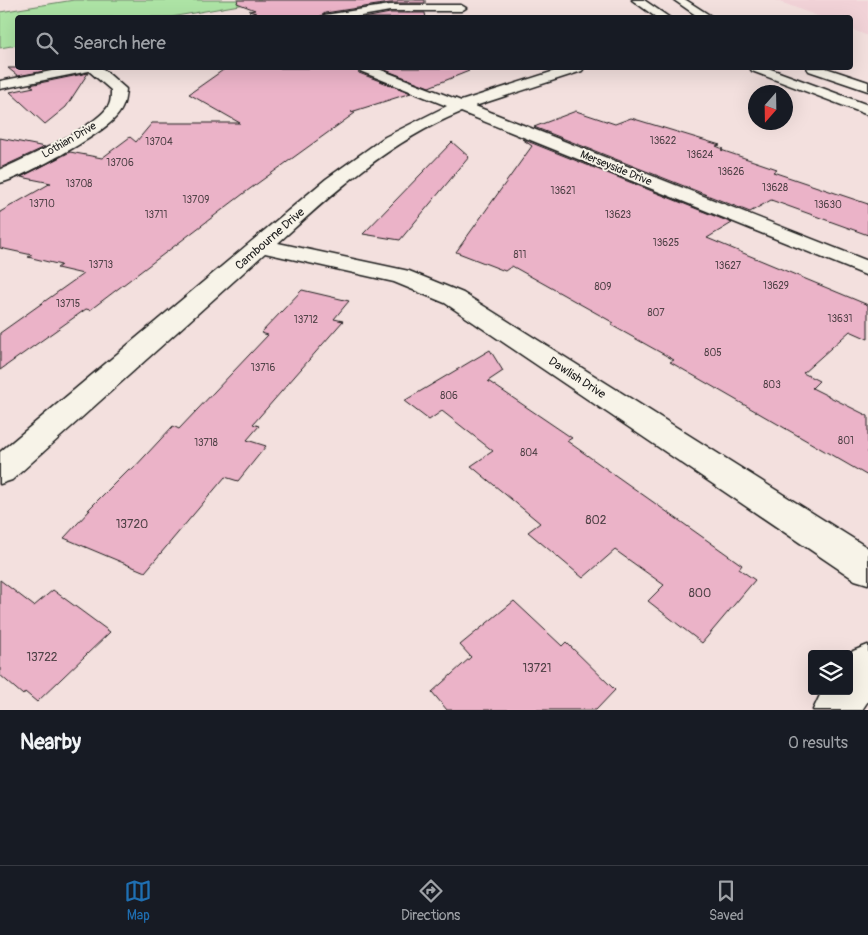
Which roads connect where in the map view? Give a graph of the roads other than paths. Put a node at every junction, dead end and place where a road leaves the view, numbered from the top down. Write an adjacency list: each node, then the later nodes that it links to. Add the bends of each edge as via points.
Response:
1 (637, 0): 5 (street)
2 (678, 0): 6 (street)
3 (461, 8): 4 (street, via 390,8)
4 (344, 15)
5 (660, 15)
6 (704, 15)
7 (75, 70): 13 (street)
8 (96, 70): 17 (street, Lothian Drive, via 119,90 117,106 75,139)
9 (369, 70): 15 (street, Merseyside Drive)
10 (570, 70): 15 (street, Cambourne Drive)
11 (762, 70): 16 (street)
12 (820, 70): 14 (street)
13 (0, 85)
14 (868, 87)
15 (461, 106): 18 (street, Cambourne Drive, via 380,148 333,183); 19 (street, Merseyside Drive)
16 (868, 110)
17 (0, 177)
18 (262, 246): 20 (street, Cambourne Drive); 21 (street, Dawlish Drive, via 401,276 454,298)
19 (868, 269)
20 (0, 471)
21 (868, 568)
22 (868, 666): 23 (street)
23 (853, 686)
24 (846, 695): 25 (street)
25 (835, 710)

